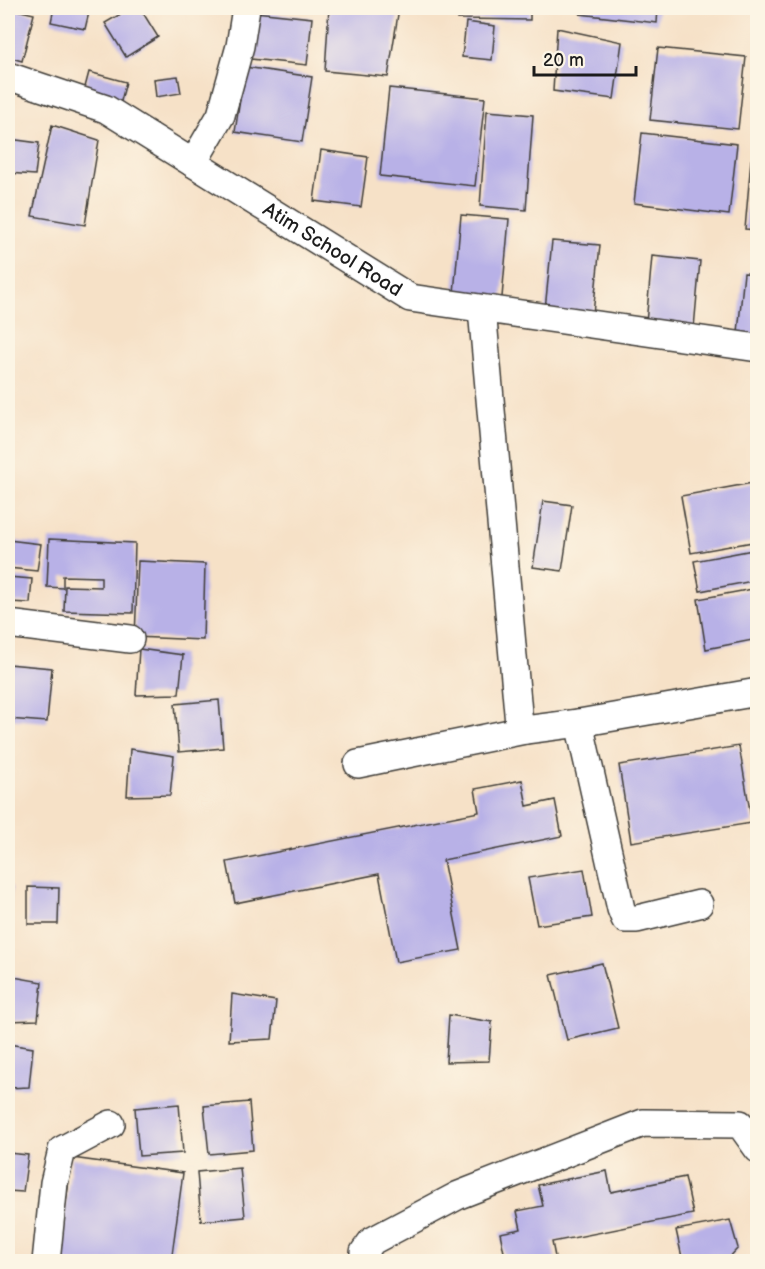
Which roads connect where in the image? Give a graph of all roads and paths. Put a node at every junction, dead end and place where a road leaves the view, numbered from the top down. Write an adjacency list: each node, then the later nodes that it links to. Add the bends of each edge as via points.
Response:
1 (246, 8): 3 (street, via 221,115)
2 (8, 76): 3 (street, Atim School Road, via 106,109)
3 (193, 163): 4 (street, Atim School Road, via 410,298)
4 (482, 309): 5 (street, Atim School Road); 10 (street, via 519,724)
5 (758, 348)
6 (8, 624): 7 (street)
7 (130, 639)
8 (758, 692): 9 (street)
9 (579, 723): 10 (street); 12 (street, via 625,919)
10 (525, 729): 11 (street)
11 (358, 764)
12 (699, 904)
13 (111, 1124): 15 (street, via 62,1150 54,1183)
14 (758, 1149): 16 (street, via 740,1124 643,1123 459,1195 372,1241 364,1252)
15 (46, 1262)
16 (365, 1262)

